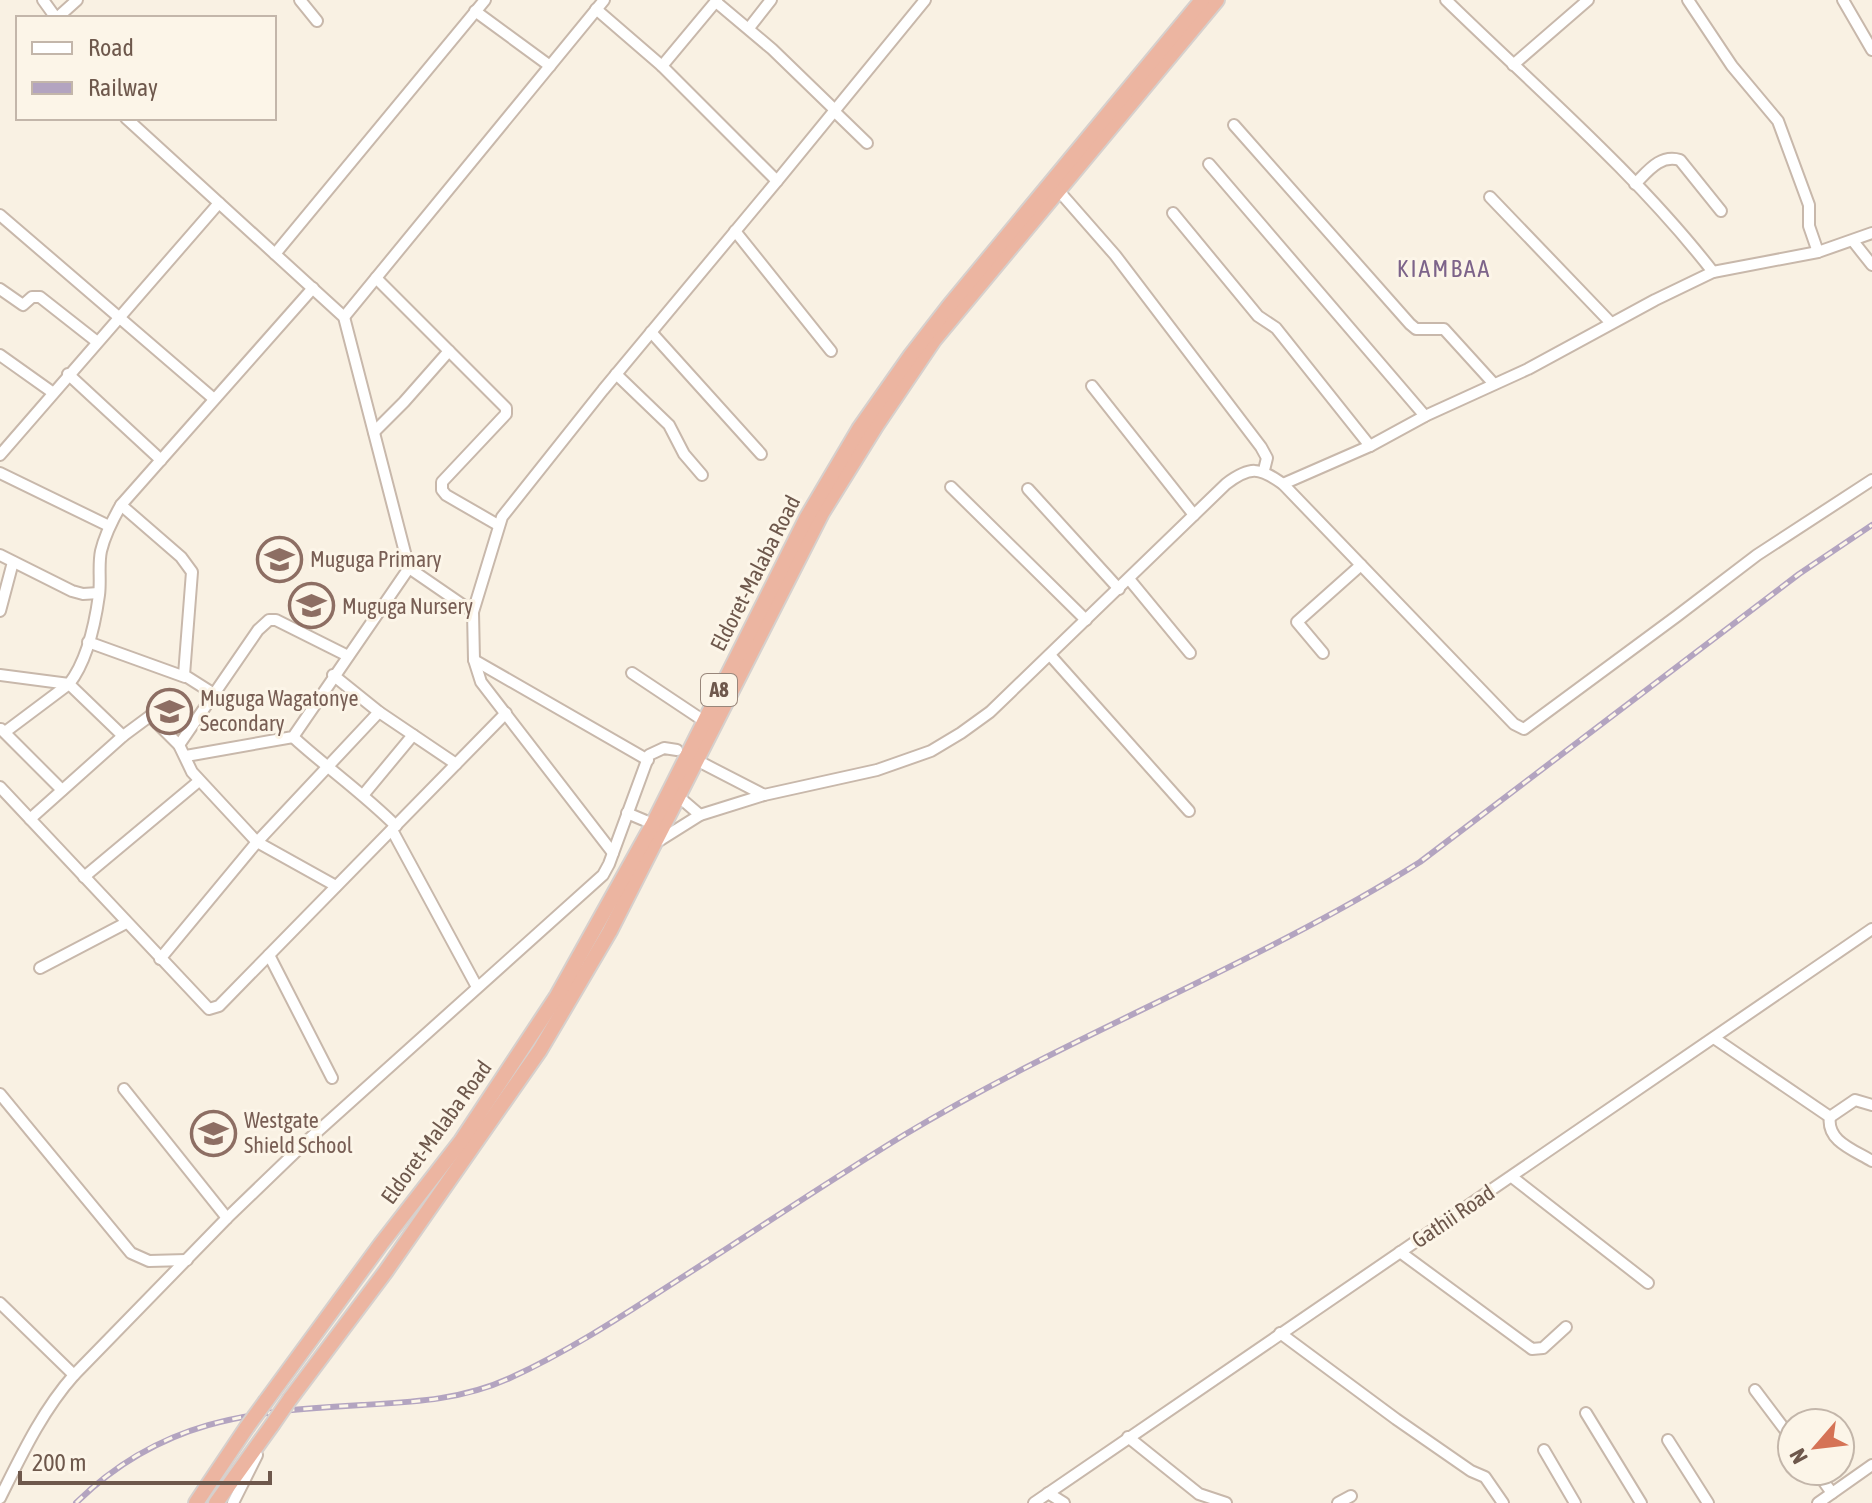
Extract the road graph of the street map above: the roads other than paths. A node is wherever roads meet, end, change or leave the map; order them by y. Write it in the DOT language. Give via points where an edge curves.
graph roads {
  1 [pos="43,0"];
  2 [pos="77,0"];
  3 [pos="300,0"];
  4 [pos="485,0"];
  5 [pos="604,0"];
  6 [pos="771,0"];
  7 [pos="925,0"];
  8 [pos="1202,0"];
  9 [pos="1217,0"];
  10 [pos="1446,0"];
  11 [pos="1588,0"];
  12 [pos="1688,0"];
  13 [pos="1843,0"];
  14 [pos="717,1"];
  15 [pos="596,9"];
  16 [pos="475,11"];
  17 [pos="55,16"];
  18 [pos="59,16"];
  19 [pos="317,21"];
  20 [pos="749,28"];
  21 [pos="1872,50"];
  22 [pos="1513,65"];
  23 [pos="550,66"];
  24 [pos="662,66"];
  25 [pos="836,112"];
  26 [pos="128,120"];
  27 [pos="1234,125"];
  28 [pos="867,143"];
  29 [pos="1209,164"];
  30 [pos="777,181"];
  31 [pos="1635,184"];
  32 [pos="1058,190"];
  33 [pos="1490,197"];
  34 [pos="219,203"];
  35 [pos="1721,211"];
  36 [pos="1173,213"];
  37 [pos="0,215"];
  38 [pos="735,231"];
  39 [pos="1872,233"];
  40 [pos="1853,241"];
  41 [pos="1818,252"];
  42 [pos="275,254"];
  43 [pos="1872,265"];
  44 [pos="1713,272"];
  45 [pos="376,278"];
  46 [pos="313,288"];
  47 [pos="0,289"];
  48 [pos="118,316"];
  49 [pos="344,317"];
  50 [pos="1611,323"];
  51 [pos="651,332"];
  52 [pos="96,341"];
  53 [pos="449,351"];
  54 [pos="831,351"];
  55 [pos="0,355"];
  56 [pos="68,374"];
  57 [pos="616,374"];
  58 [pos="1494,384"];
  59 [pos="1092,386"];
  60 [pos="52,392"];
  61 [pos="214,399"];
  62 [pos="1425,416"];
  63 [pos="374,432"];
  64 [pos="1370,446"];
  65 [pos="761,454"];
  66 [pos="0,455"];
  67 [pos="161,460"];
  68 [pos="1264,470"];
  69 [pos="0,473"];
  70 [pos="702,475"];
  71 [pos="1872,480"];
  72 [pos="1283,484"];
  73 [pos="951,487"];
  74 [pos="1028,489"];
  75 [pos="121,505"];
  76 [pos="1194,515"];
  77 [pos="498,525"];
  78 [pos="109,526"];
  79 [pos="0,555"];
  80 [pos="13,562"];
  81 [pos="1361,565"];
  82 [pos="409,568"];
  83 [pos="1129,579"];
  84 [pos="1119,589"];
  85 [pos="99,593"];
  86 [pos="0,611"];
  87 [pos="473,612"];
  88 [pos="1086,620"];
  89 [pos="88,642"];
  90 [pos="1190,653"];
  91 [pos="1323,653"];
  92 [pos="1050,655"];
  93 [pos="348,656"];
  94 [pos="474,660"];
  95 [pos="632,673"];
  96 [pos="0,675"];
  97 [pos="333,675"];
  98 [pos="185,677"];
  99 [pos="69,684"];
  100 [pos="214,694"];
  101 [pos="379,712"];
  102 [pos="506,713"];
  103 [pos="704,721"];
  104 [pos="3,730"];
  105 [pos="413,735"];
  106 [pos="123,736"];
  107 [pos="293,737"];
  108 [pos="179,745"];
  109 [pos="677,750"];
  110 [pos="186,756"];
  111 [pos="648,760"];
  112 [pos="456,764"];
  113 [pos="704,764"];
  114 [pos="326,767"];
  115 [pos="199,781"];
  116 [pos="0,787"];
  117 [pos="62,790"];
  118 [pos="364,794"];
  119 [pos="764,795"];
  120 [pos="679,797"];
  121 [pos="1189,811"];
  122 [pos="627,813"];
  123 [pos="700,815"];
  124 [pos="30,819"];
  125 [pos="653,824"];
  126 [pos="394,828"];
  127 [pos="257,842"];
  128 [pos="655,843"];
  129 [pos="613,853"];
  130 [pos="84,877"];
  131 [pos="336,886"];
  132 [pos="126,923"];
  133 [pos="1872,929"];
  134 [pos="269,955"];
  135 [pos="160,959"];
  136 [pos="40,968"];
  137 [pos="477,987"];
  138 [pos="1714,1038"];
  139 [pos="332,1078"];
  140 [pos="124,1089"];
  141 [pos="0,1094"];
  142 [pos="1872,1105"];
  143 [pos="1830,1117"];
  144 [pos="1872,1161"];
  145 [pos="1512,1177"];
  146 [pos="227,1218"];
  147 [pos="1400,1252"];
  148 [pos="187,1260"];
  149 [pos="1648,1283"];
  150 [pos="0,1303"];
  151 [pos="1566,1327"];
  152 [pos="1280,1333"];
  153 [pos="74,1375"];
  154 [pos="1755,1390"];
  155 [pos="1586,1413"];
  156 [pos="1776,1418"];
  157 [pos="272,1425"];
  158 [pos="1128,1437"];
  159 [pos="1668,1440"];
  160 [pos="1544,1450"];
  161 [pos="1872,1465"];
  162 [pos="1828,1487"];
  163 [pos="1048,1493"];
  164 [pos="1832,1493"];
  165 [pos="1351,1496"];
  166 [pos="0,1498"];
  167 [pos="196,1503"];
  168 [pos="216,1503"];
  169 [pos="233,1503"];
  170 [pos="1034,1503"];
  171 [pos="1064,1503"];
  172 [pos="1226,1503"];
  173 [pos="1338,1503"];
  174 [pos="1503,1503"];
  175 [pos="1575,1503"];
  176 [pos="1641,1503"];
  177 [pos="1708,1503"];
  178 [pos="1818,1503"];
  1 -- 17 [label="street"];
  2 -- 18 [label="street"];
  3 -- 19 [label="street"];
  4 -- 16 [label="street"];
  5 -- 15 [label="street"];
  6 -- 20 [label="street"];
  7 -- 25 [label="street"];
  8 -- 103 [label="highway, Eldoret-Malaba Road / A8" via="949,306 859,429 807,517"];
  9 -- 32 [label="highway, Eldoret-Malaba Road / A8"];
  10 -- 22 [label="street"];
  11 -- 22 [label="street"];
  12 -- 41 [label="street" via="1732,66 1778,121 1809,205"];
  13 -- 21 [label="street"];
  14 -- 20 [label="street"];
  14 -- 24 [label="street"];
  15 -- 23 [label="street"];
  15 -- 24 [label="street"];
  16 -- 23 [label="street"];
  16 -- 42 [label="street"];
  20 -- 25 [label="street"];
  22 -- 31 [label="street"];
  23 -- 45 [label="street"];
  24 -- 30 [label="street"];
  25 -- 28 [label="street"];
  25 -- 30 [label="street"];
  26 -- 34 [label="street"];
  27 -- 58 [label="street" via="1410,324 1416,329 1444,329"];
  29 -- 62 [label="street"];
  30 -- 38 [label="street"];
  31 -- 35 [label="street" via="1661,161 1675,158"];
  31 -- 44 [label="street"];
  32 -- 68 [label="street" via="1115,255 1261,447 1267,458"];
  32 -- 120 [label="highway, Eldoret-Malaba Road / A8" via="934,340 876,426 781,590"];
  33 -- 50 [label="street"];
  34 -- 42 [label="street"];
  34 -- 48 [label="street"];
  36 -- 64 [label="street" via="1258,316 1276,328"];
  37 -- 48 [label="street"];
  38 -- 51 [label="street"];
  38 -- 54 [label="street"];
  39 -- 40 [label="street"];
  40 -- 41 [label="street"];
  40 -- 43 [label="street"];
  41 -- 44 [label="street"];
  42 -- 46 [label="street"];
  44 -- 50 [label="street"];
  45 -- 49 [label="street"];
  45 -- 53 [label="street"];
  46 -- 49 [label="street"];
  46 -- 61 [label="street"];
  47 -- 52 [label="street" via="23,305 40,297"];
  48 -- 52 [label="street"];
  48 -- 61 [label="street"];
  49 -- 63 [label="street"];
  50 -- 58 [label="street"];
  51 -- 57 [label="street"];
  51 -- 65 [label="street"];
  52 -- 56 [label="street"];
  53 -- 63 [label="street"];
  53 -- 77 [label="street" via="507,411 447,474 442,490"];
  55 -- 60 [label="street"];
  56 -- 60 [label="street"];
  56 -- 67 [label="street"];
  57 -- 70 [label="street" via="669,425"];
  57 -- 77 [label="street"];
  58 -- 62 [label="street"];
  59 -- 76 [label="street"];
  60 -- 66 [label="street"];
  61 -- 67 [label="street"];
  62 -- 64 [label="street"];
  63 -- 82 [label="street"];
  64 -- 72 [label="street"];
  67 -- 75 [label="street"];
  68 -- 72 [label="street"];
  68 -- 76 [label="street" via="1237,476"];
  69 -- 78 [label="street"];
  71 -- 81 [label="street" via="1757,555 1524,729"];
  72 -- 81 [label="street"];
  73 -- 88 [label="street"];
  74 -- 84 [label="street"];
  75 -- 78 [label="street"];
  75 -- 98 [label="street" via="192,572"];
  76 -- 83 [label="street"];
  77 -- 87 [label="street"];
  78 -- 85 [label="street" via="100,553"];
  79 -- 80 [label="street"];
  80 -- 85 [label="street" via="72,591"];
  80 -- 86 [label="street"];
  81 -- 91 [label="street" via="1297,622"];
  82 -- 87 [label="street"];
  82 -- 93 [label="street"];
  83 -- 84 [label="street"];
  83 -- 90 [label="street"];
  84 -- 88 [label="street"];
  85 -- 89 [label="street"];
  87 -- 94 [label="street"];
  88 -- 92 [label="street"];
  89 -- 98 [label="street"];
  89 -- 99 [label="street"];
  92 -- 119 [label="street" via="990,712 931,751 877,770"];
  92 -- 121 [label="street"];
  93 -- 97 [label="street"];
  93 -- 100 [label="street" via="269,620"];
  94 -- 102 [label="street" via="481,682"];
  94 -- 111 [label="street"];
  95 -- 103 [label="street"];
  96 -- 99 [label="street"];
  97 -- 101 [label="street"];
  97 -- 107 [label="street"];
  98 -- 100 [label="street"];
  99 -- 104 [label="street"];
  99 -- 106 [label="street"];
  100 -- 108 [label="street"];
  101 -- 105 [label="street"];
  101 -- 114 [label="street"];
  102 -- 112 [label="street"];
  102 -- 129 [label="street"];
  103 -- 125 [label="highway, Eldoret-Malaba Road / A8"];
  104 -- 117 [label="street"];
  105 -- 112 [label="street"];
  105 -- 118 [label="street"];
  106 -- 108 [label="street" via="150,716"];
  106 -- 117 [label="street"];
  107 -- 110 [label="street"];
  107 -- 114 [label="street"];
  108 -- 110 [label="street"];
  109 -- 111 [label="street" via="664,748"];
  110 -- 115 [label="street"];
  111 -- 122 [label="street"];
  112 -- 126 [label="street"];
  113 -- 119 [label="street"];
  114 -- 118 [label="street"];
  114 -- 127 [label="street"];
  115 -- 127 [label="street"];
  115 -- 130 [label="street"];
  116 -- 124 [label="street"];
  117 -- 124 [label="street"];
  118 -- 126 [label="street"];
  119 -- 123 [label="street"];
  120 -- 123 [label="street"];
  120 -- 128 [label="highway, Eldoret-Malaba Road / A8"];
  122 -- 125 [label="street"];
  122 -- 129 [label="street"];
  123 -- 128 [label="street"];
  124 -- 130 [label="street"];
  125 -- 167 [label="highway, Eldoret-Malaba Road / A8, bridge" via="527,1044"];
  126 -- 131 [label="street"];
  126 -- 137 [label="street"];
  127 -- 131 [label="street"];
  127 -- 135 [label="street"];
  128 -- 157 [label="highway, Eldoret-Malaba Road / A8, bridge" via="540,1050"];
  129 -- 137 [label="street" via="603,875"];
  130 -- 132 [label="street"];
  131 -- 134 [label="street"];
  132 -- 135 [label="street"];
  132 -- 136 [label="street"];
  133 -- 138 [label="street, Gathii Road"];
  134 -- 135 [label="street" via="219,1006 209,1009"];
  134 -- 139 [label="street"];
  137 -- 146 [label="street"];
  138 -- 143 [label="street"];
  138 -- 145 [label="street, Gathii Road"];
  140 -- 146 [label="street"];
  141 -- 148 [label="street" via="131,1253 149,1261"];
  142 -- 143 [label="street" via="1855,1100"];
  143 -- 144 [label="street" via="1834,1137"];
  145 -- 147 [label="street, Gathii Road"];
  145 -- 149 [label="street"];
  146 -- 148 [label="street"];
  147 -- 151 [label="street" via="1532,1349 1543,1348"];
  147 -- 152 [label="street, Gathii Road"];
  148 -- 153 [label="street"];
  150 -- 153 [label="street"];
  152 -- 158 [label="street, Gathii Road"];
  152 -- 174 [label="street" via="1485,1477"];
  153 -- 166 [label="street" via="38,1425"];
  154 -- 156 [label="street"];
  155 -- 176 [label="street"];
  157 -- 168 [label="highway, A8"];
  157 -- 169 [label="street"];
  158 -- 163 [label="street, Gathii Road"];
  158 -- 172 [label="street" via="1190,1488"];
  159 -- 177 [label="street"];
  160 -- 175 [label="street"];
  161 -- 164 [label="street"];
  162 -- 164 [label="street"];
  163 -- 170 [label="street, Gathii Road"];
  163 -- 171 [label="street"];
  164 -- 178 [label="street"];
  165 -- 173 [label="street"];
}
